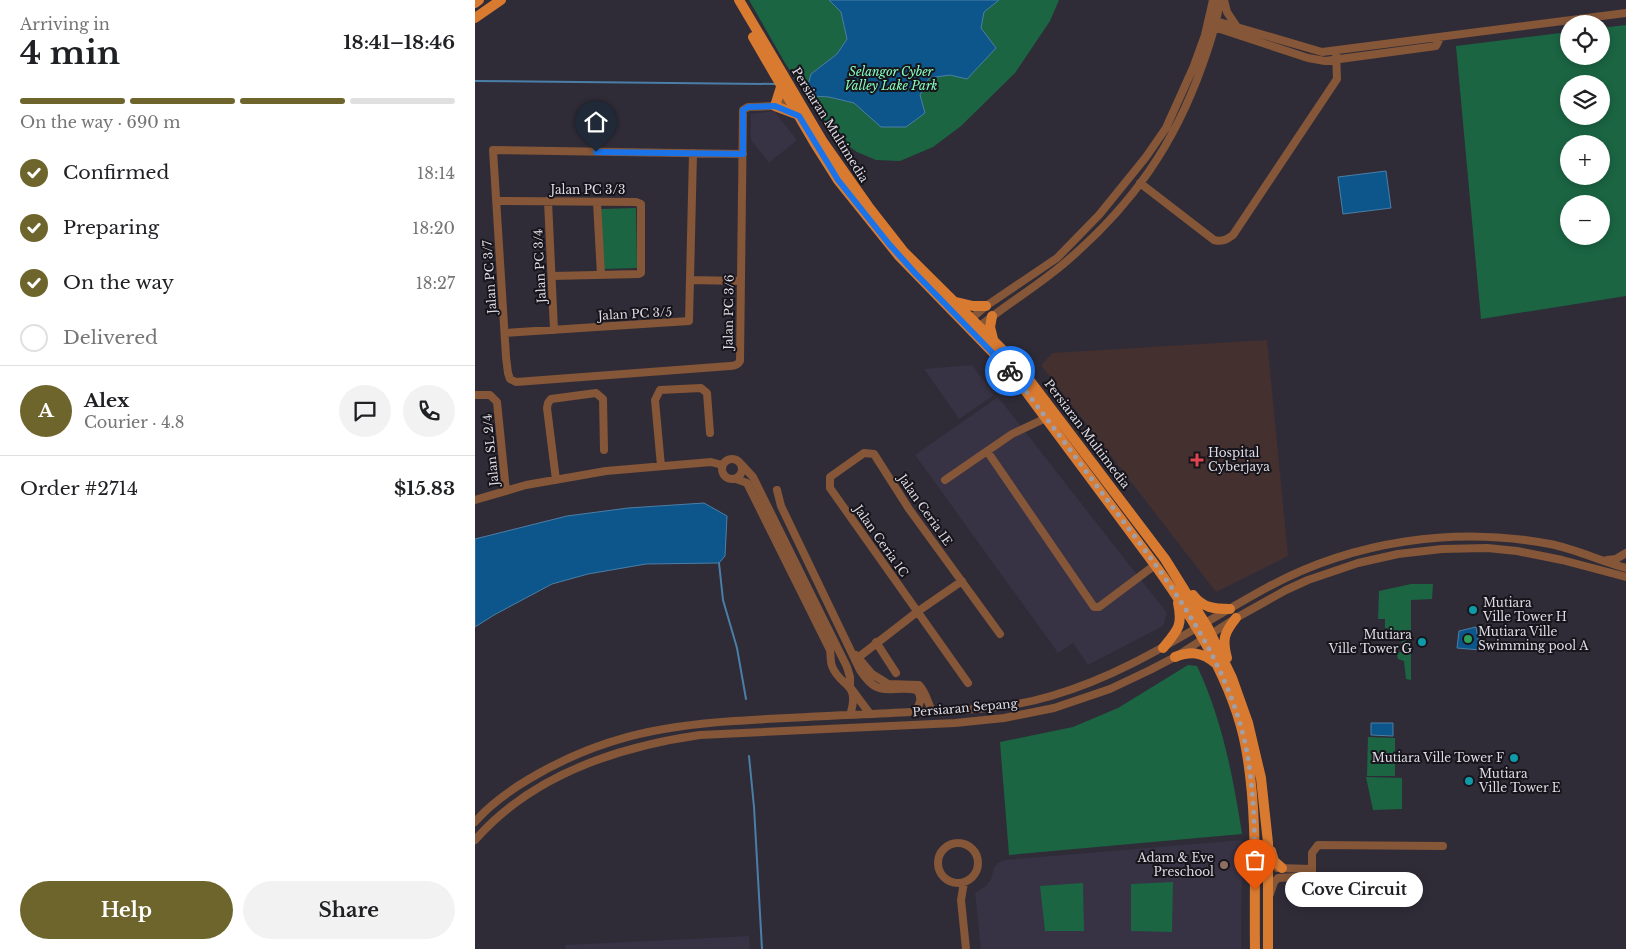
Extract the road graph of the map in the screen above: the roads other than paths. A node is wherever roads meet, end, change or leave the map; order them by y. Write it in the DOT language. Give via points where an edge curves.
graph roads {
  1 [pos="479,0"];
  2 [pos="501,0"];
  3 [pos="731,0"];
  4 [pos="739,0"];
  5 [pos="1213,0"];
  6 [pos="1222,0"];
  7 [pos="475,3"];
  8 [pos="1626,13"];
  9 [pos="475,18"];
  10 [pos="1215,24"];
  11 [pos="1237,27"];
  12 [pos="1440,38"];
  13 [pos="1336,52"];
  14 [pos="1336,60"];
  15 [pos="781,87"];
  16 [pos="792,97"];
  17 [pos="775,106"];
  18 [pos="799,116"];
  19 [pos="693,153"];
  20 [pos="743,154"];
  21 [pos="1141,183"];
  22 [pos="496,201"];
  23 [pos="548,201"];
  24 [pos="597,202"];
  25 [pos="601,275"];
  26 [pos="552,276"];
  27 [pos="690,280"];
  28 [pos="741,281"];
  29 [pos="955,302"];
  30 [pos="986,306"];
  31 [pos="992,316"];
  32 [pos="972,318"];
  33 [pos="980,326"];
  34 [pos="554,330"];
  35 [pos="505,333"];
  36 [pos="993,339"];
  37 [pos="508,373"];
  38 [pos="475,395"];
  39 [pos="1047,418"];
  40 [pos="710,433"];
  41 [pos="604,450"];
  42 [pos="987,451"];
  43 [pos="869,453"];
  44 [pos="722,464"];
  45 [pos="741,464"];
  46 [pos="661,466"];
  47 [pos="736,479"];
  48 [pos="555,480"];
  49 [pos="945,480"];
  50 [pos="777,490"];
  51 [pos="506,491"];
  52 [pos="475,500"];
  53 [pos="1626,553"];
  54 [pos="1603,561"];
  55 [pos="1155,565"];
  56 [pos="1626,568"];
  57 [pos="1175,573"];
  58 [pos="1626,577"];
  59 [pos="962,581"];
  60 [pos="1176,594"];
  61 [pos="917,612"];
  62 [pos="1233,614"];
  63 [pos="1201,627"];
  64 [pos="1000,634"];
  65 [pos="1207,637"];
  66 [pos="876,642"];
  67 [pos="1163,648"];
  68 [pos="1175,657"];
  69 [pos="857,659"];
  70 [pos="1216,663"];
  71 [pos="896,673"];
  72 [pos="1232,678"];
  73 [pos="968,684"];
  74 [pos="850,687"];
  75 [pos="915,712"];
  76 [pos="933,712"];
  77 [pos="870,714"];
  78 [pos="851,715"];
  79 [pos="781,718"];
  80 [pos="869,726"];
  81 [pos="475,822"];
  82 [pos="475,840"];
  83 [pos="1268,843"];
  84 [pos="1443,846"];
  85 [pos="1313,857"];
  86 [pos="1269,868"];
  87 [pos="1282,868"];
  88 [pos="1295,872"];
  89 [pos="1312,872"];
  90 [pos="964,882"];
  91 [pos="953,883"];
  92 [pos="961,900"];
  93 [pos="1268,904"];
  94 [pos="1255,906"];
  95 [pos="966,949"];
  96 [pos="1255,949"];
  97 [pos="1268,949"];
  1 -- 7 [label="main road"];
  2 -- 9 [label="main road"];
  3 -- 15 [label="main road, Persiaran Multimedia"];
  4 -- 16 [label="main road, Persiaran Multimedia"];
  5 -- 30 [label="street" via="1193,68 1166,128 1146,156 1099,215 1057,258"];
  6 -- 10 [label="street"];
  6 -- 11 [label="street"];
  8 -- 12 [label="street"];
  10 -- 11 [label="street"];
  10 -- 14 [label="street" via="1308,58"];
  10 -- 21 [label="street" via="1189,103 1158,160"];
  11 -- 13 [label="street" via="1316,52"];
  12 -- 13 [label="street"];
  12 -- 14 [label="street" via="1436,46"];
  13 -- 14 [label="street"];
  14 -- 21 [label="street" via="1337,79 1228,239 1214,240"];
  15 -- 16 [label="main road, Persiaran Multimedia"];
  15 -- 17 [label="main road"];
  16 -- 17 [label="street, Jalan PC 3/6"];
  16 -- 18 [label="main road, Persiaran Multimedia"];
  16 -- 29 [label="main road, Persiaran Multimedia" via="904,252"];
  17 -- 18 [label="main road"];
  17 -- 20 [label="street, Jalan PC 3/6" via="743,110"];
  18 -- 39 [label="main road, Persiaran Multimedia" via="838,180 894,250 1010,370"];
  19 -- 20 [label="street"];
  19 -- 22 [label="street, Jalan PC 3/7" via="493,150"];
  19 -- 27 [label="street, Jalan PC 3/5"];
  20 -- 28 [label="street, Jalan PC 3/6"];
  21 -- 31 [label="street" via="1104,227 1067,261"];
  22 -- 23 [label="street, Jalan PC 3/3"];
  22 -- 35 [label="street, Jalan PC 3/7"];
  23 -- 24 [label="street, Jalan PC 3/3"];
  23 -- 26 [label="street, Jalan PC 3/4"];
  24 -- 25 [label="street"];
  24 -- 25 [label="street, Jalan PC 3/3" via="641,204 641,273"];
  25 -- 26 [label="street, Jalan PC 3/3"];
  26 -- 34 [label="street, Jalan PC 3/4"];
  27 -- 28 [label="street"];
  27 -- 34 [label="street, Jalan PC 3/5" via="689,321"];
  28 -- 37 [label="street, Jalan PC 3/6" via="740,361 736,365 516,382"];
  29 -- 30 [label="main road"];
  29 -- 32 [label="main road, Persiaran Multimedia"];
  30 -- 32 [label="street"];
  31 -- 33 [label="street"];
  31 -- 36 [label="main road"];
  32 -- 33 [label="main road, Persiaran Multimedia"];
  33 -- 36 [label="main road, Persiaran Multimedia"];
  34 -- 35 [label="street, Jalan PC 3/5"];
  35 -- 37 [label="street, Jalan PC 3/7"];
  36 -- 57 [label="main road, Persiaran Multimedia" via="1019,365"];
  38 -- 51 [label="street, Jalan SL 2/4" via="491,395 497,402"];
  39 -- 42 [label="street" via="1011,434"];
  39 -- 55 [label="main road, Persiaran Multimedia"];
  40 -- 46 [label="street" via="707,394 701,388 660,390 655,400"];
  41 -- 48 [label="street" via="603,399 596,393 551,399 547,408"];
  42 -- 49 [label="street"];
  42 -- 55 [label="street" via="1094,607 1099,607"];
  43 -- 59 [label="street, Jalan Ceria 1E" via="874,454 909,509"];
  43 -- 61 [label="street, Jalan Ceria 1C" via="864,453 830,477 830,488"];
  44 -- 45 [label="street" via="732,458"];
  44 -- 46 [label="street"];
  44 -- 47 [label="street" via="724,476"];
  45 -- 47 [label="street" via="741,473"];
  45 -- 74 [label="street" via="753,477 847,668"];
  46 -- 48 [label="street"];
  47 -- 74 [label="street" via="747,483 830,650 832,667"];
  48 -- 51 [label="street"];
  50 -- 69 [label="street" via="781,506"];
  51 -- 52 [label="street"];
  53 -- 54 [label="street"];
  54 -- 56 [label="street, Persiaran Sepang"];
  54 -- 62 [label="street, Persiaran Sepang" via="1553,545 1517,539 1460,537 1411,541 1362,550 1319,564 1268,587"];
  55 -- 60 [label="main road, Persiaran Multimedia"];
  57 -- 62 [label="main road" via="1200,603"];
  57 -- 63 [label="main road, Persiaran Multimedia"];
  58 -- 62 [label="street, Persiaran Sepang" via="1517,551 1435,549 1377,558 1308,580"];
  59 -- 61 [label="street"];
  59 -- 64 [label="street, Jalan Ceria 1E"];
  60 -- 63 [label="main road, Persiaran Multimedia"];
  60 -- 67 [label="main road" via="1180,623"];
  61 -- 66 [label="street"];
  61 -- 73 [label="street, Jalan Ceria 1C"];
  62 -- 63 [label="street, Persiaran Sepang"];
  62 -- 65 [label="street, Persiaran Sepang"];
  62 -- 72 [label="main road" via="1224,644"];
  63 -- 65 [label="main road, Persiaran Multimedia"];
  63 -- 67 [label="street, Persiaran Sepang"];
  65 -- 68 [label="street, Persiaran Sepang"];
  65 -- 70 [label="main road, Persiaran Multimedia"];
  65 -- 72 [label="main road, Persiaran Multimedia"];
  66 -- 69 [label="street"];
  66 -- 71 [label="street"];
  67 -- 76 [label="street, Persiaran Sepang" via="1105,677 1051,696 1003,707"];
  68 -- 70 [label="main road" via="1196,653"];
  68 -- 80 [label="street, Persiaran Sepang" via="1110,689 1054,708 990,720"];
  69 -- 75 [label="street" via="866,679 879,688 917,690 921,700"];
  69 -- 76 [label="street" via="888,684 919,685 926,693"];
  70 -- 94 [label="main road, Persiaran Multimedia" via="1246,746 1255,826"];
  72 -- 83 [label="main road, Persiaran Multimedia" via="1257,753"];
  74 -- 77 [label="street"];
  74 -- 78 [label="street"];
  75 -- 76 [label="street, Persiaran Sepang"];
  75 -- 77 [label="street, Persiaran Sepang"];
  77 -- 78 [label="street, Persiaran Sepang"];
  78 -- 79 [label="street, Persiaran Sepang"];
  79 -- 80 [label="street" via="780,723 784,726"];
  79 -- 81 [label="street, Persiaran Sepang" via="698,723 607,742 531,778 494,803"];
  80 -- 82 [label="street, Persiaran Sepang" via="700,734 629,748 545,783 487,826"];
  83 -- 86 [label="main road, Persiaran Multimedia"];
  83 -- 87 [label="main road" via="1274,860"];
  84 -- 85 [label="street" via="1321,845 1314,848"];
  85 -- 88 [label="street"];
  85 -- 89 [label="street"];
  86 -- 87 [label="street"];
  86 -- 93 [label="main road, Persiaran Multimedia"];
  86 -- 94 [label="main road" via="1260,871"];
  87 -- 88 [label="street"];
  88 -- 89 [label="street"];
  88 -- 89 [label="street" via="1312,888"];
  88 -- 93 [label="street" via="1274,882"];
  90 -- 91 [label="street"];
  90 -- 91 [label="street" via="975,872 977,856 965,845 955,843 945,848 938,862 943,877"];
  90 -- 92 [label="street"];
  91 -- 92 [label="street"];
  92 -- 95 [label="street"];
  93 -- 97 [label="main road, Persiaran Multimedia"];
  94 -- 96 [label="main road, Persiaran Multimedia"];
}
